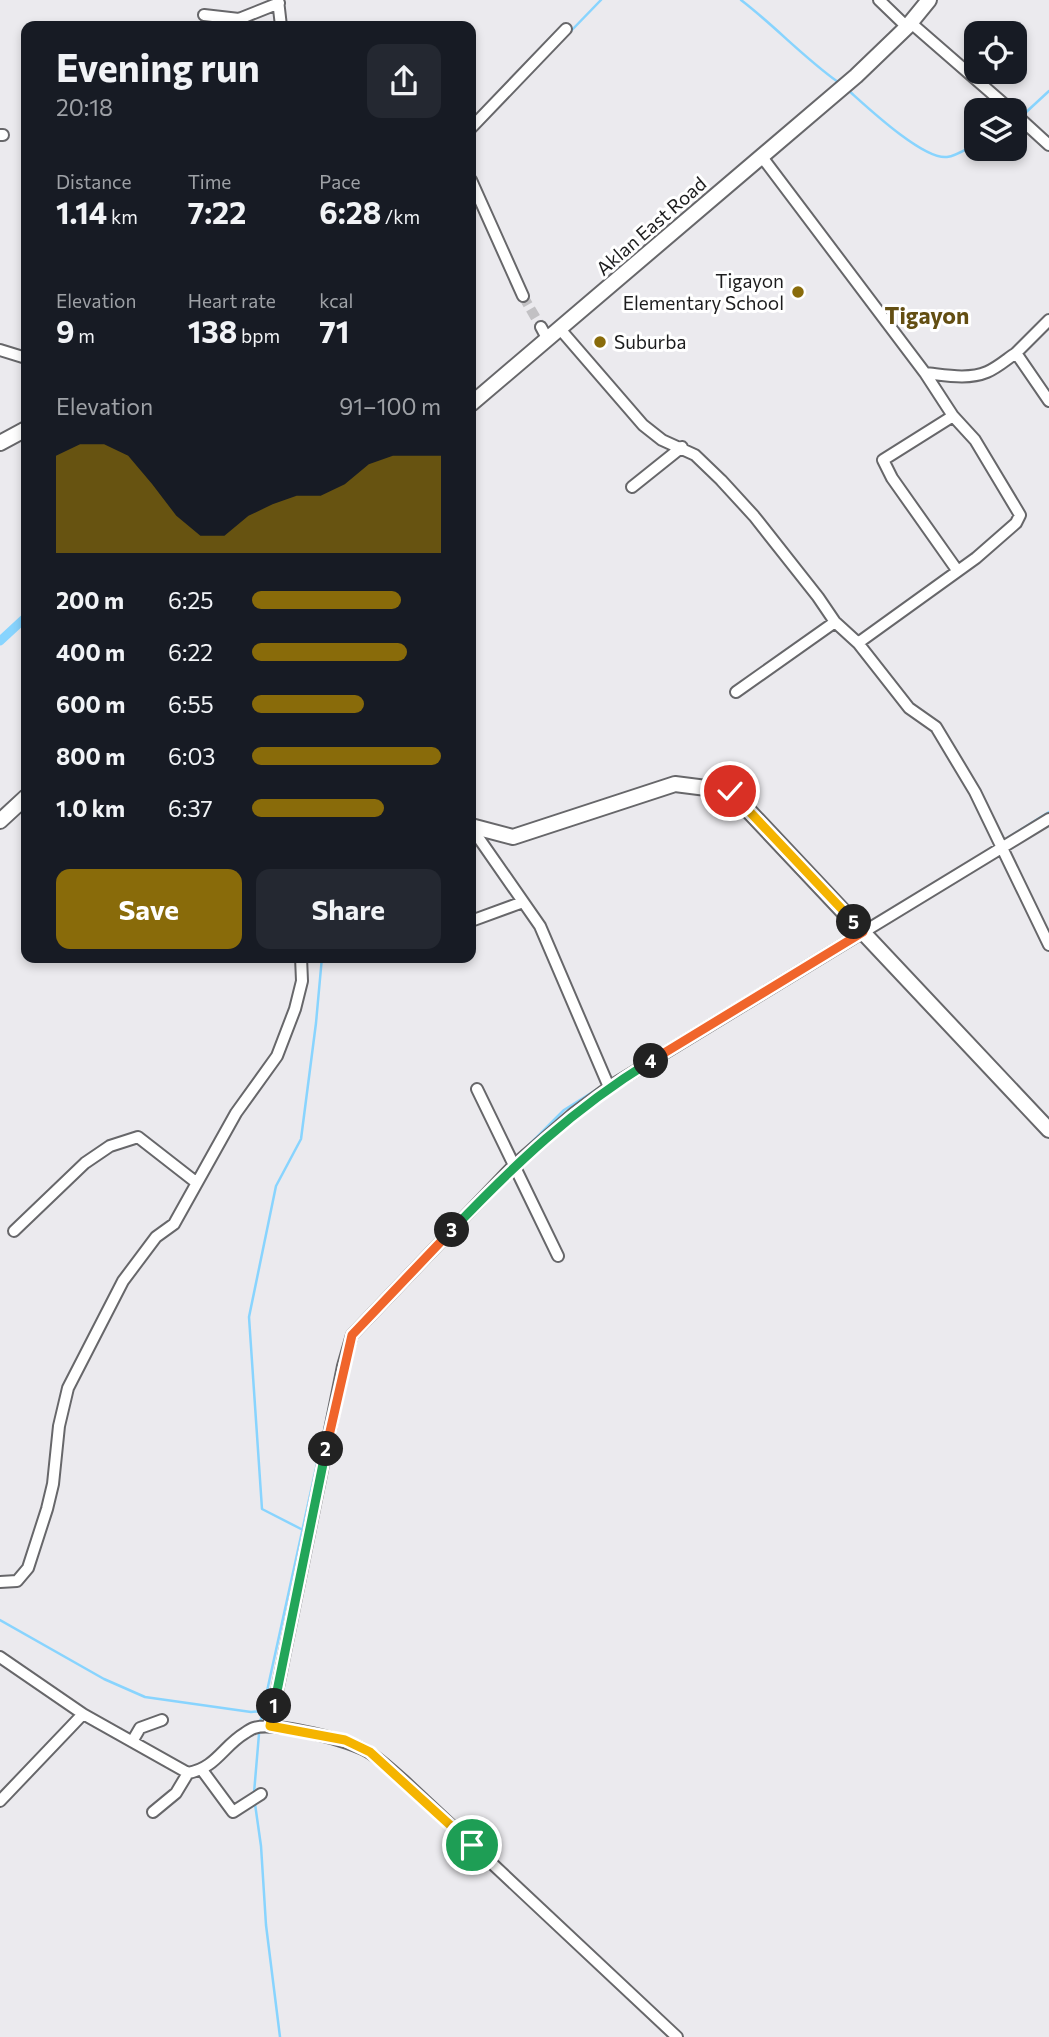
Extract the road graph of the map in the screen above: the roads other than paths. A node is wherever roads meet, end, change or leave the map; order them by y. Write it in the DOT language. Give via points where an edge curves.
graph roads {
  1 [pos="879,0"];
  2 [pos="929,0"];
  3 [pos="278,1"];
  4 [pos="204,15"];
  5 [pos="280,21"];
  6 [pos="909,25"];
  7 [pos="566,29"];
  8 [pos="997,98"];
  9 [pos="476,123"];
  10 [pos="1027,125"];
  11 [pos="1049,145"];
  12 [pos="762,157"];
  13 [pos="476,191"];
  14 [pos="523,296"];
  15 [pos="1049,320"];
  16 [pos="560,329"];
  17 [pos="0,350"];
  18 [pos="1016,353"];
  19 [pos="21,356"];
  20 [pos="925,373"];
  21 [pos="476,399"];
  22 [pos="1049,401"];
  23 [pos="953,416"];
  24 [pos="21,432"];
  25 [pos="0,443"];
  26 [pos="682,447"];
  27 [pos="632,487"];
  28 [pos="957,570"];
  29 [pos="835,622"];
  30 [pos="858,643"];
  31 [pos="736,692"];
  32 [pos="21,802"];
  33 [pos="1049,819"];
  34 [pos="0,821"];
  35 [pos="476,827"];
  36 [pos="476,833"];
  37 [pos="1003,847"];
  38 [pos="523,902"];
  39 [pos="476,920"];
  40 [pos="863,932"];
  41 [pos="1049,946"];
  42 [pos="301,963"];
  43 [pos="609,1087"];
  44 [pos="477,1089"];
  45 [pos="1049,1130"];
  46 [pos="513,1166"];
  47 [pos="197,1182"];
  48 [pos="14,1231"];
  49 [pos="558,1256"];
  50 [pos="0,1582"];
  51 [pos="0,1657"];
  52 [pos="83,1714"];
  53 [pos="162,1720"];
  54 [pos="270,1726"];
  55 [pos="133,1740"];
  56 [pos="202,1770"];
  57 [pos="188,1773"];
  58 [pos="261,1794"];
  59 [pos="0,1801"];
  60 [pos="153,1812"];
  61 [pos="677,2037"];
  1 -- 6 [label="street"];
  2 -- 6 [label="main road, Aklan East Road"];
  3 -- 4 [label="street" via="239,19"];
  3 -- 5 [label="street"];
  6 -- 8 [label="street"];
  6 -- 12 [label="main road, Aklan East Road"];
  7 -- 9 [label="street"];
  10 -- 11 [label="street"];
  12 -- 16 [label="main road, Aklan East Road"];
  12 -- 20 [label="street"];
  13 -- 14 [label="street"];
  15 -- 18 [label="street"];
  16 -- 21 [label="main road, Aklan East Road" via="545,334"];
  16 -- 26 [label="street" via="643,425 662,440"];
  17 -- 19 [label="street"];
  18 -- 20 [label="street" via="988,372 975,375"];
  18 -- 22 [label="street"];
  20 -- 23 [label="street"];
  23 -- 28 [label="street" via="975,440 1020,515"];
  23 -- 28 [label="street" via="883,460"];
  24 -- 25 [label="main road"];
  26 -- 27 [label="street"];
  26 -- 29 [label="street" via="754,516"];
  28 -- 30 [label="street"];
  29 -- 30 [label="street"];
  29 -- 31 [label="street"];
  30 -- 37 [label="street" via="909,708 942,735"];
  32 -- 34 [label="main road"];
  33 -- 37 [label="street"];
  35 -- 40 [label="main road" via="513,837 675,784 730,791"];
  36 -- 38 [label="street"];
  37 -- 40 [label="street"];
  37 -- 41 [label="street"];
  38 -- 39 [label="street"];
  38 -- 43 [label="street" via="540,926"];
  40 -- 43 [label="street"];
  40 -- 45 [label="main road"];
  42 -- 47 [label="street" via="295,1009 277,1056 236,1113"];
  43 -- 46 [label="street"];
  44 -- 46 [label="street"];
  46 -- 49 [label="street"];
  46 -- 54 [label="street" via="352,1335"];
  47 -- 48 [label="street" via="138,1137 110,1146 85,1163"];
  47 -- 50 [label="street" via="174,1224 156,1237 123,1281 68,1388 53,1484 27,1568 17,1581"];
  51 -- 52 [label="street"];
  52 -- 55 [label="street"];
  52 -- 59 [label="street"];
  53 -- 55 [label="street" via="140,1728"];
  54 -- 56 [label="street" via="241,1735"];
  54 -- 61 [label="street" via="345,1740 370,1752"];
  55 -- 57 [label="street"];
  56 -- 57 [label="street"];
  56 -- 58 [label="street" via="233,1812"];
  57 -- 60 [label="street" via="176,1793"];
}
